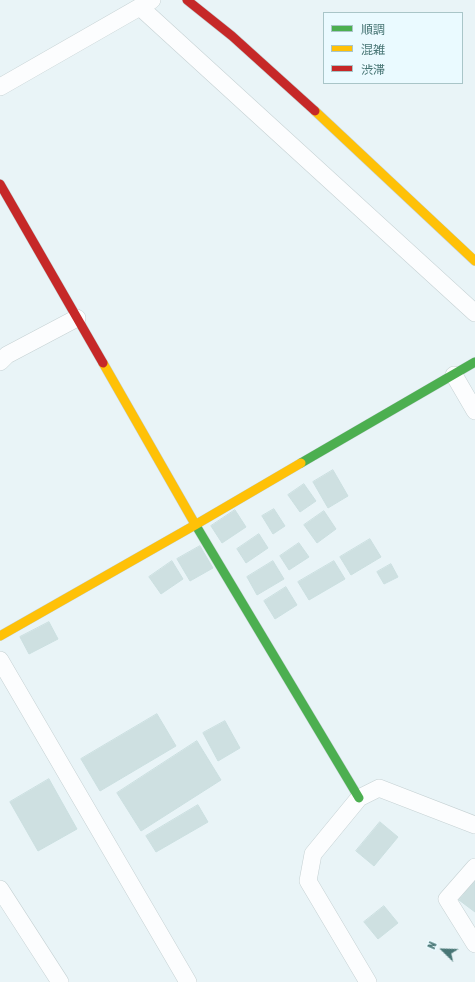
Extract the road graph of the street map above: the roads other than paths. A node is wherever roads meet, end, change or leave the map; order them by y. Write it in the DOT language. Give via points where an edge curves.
graph roads {
  1 [pos="187,0"];
  2 [pos="146,4"];
  3 [pos="0,87"];
  4 [pos="0,184"];
  5 [pos="475,261"];
  6 [pos="475,312"];
  7 [pos="77,318"];
  8 [pos="0,362"];
  9 [pos="475,362"];
  10 [pos="454,375"];
  11 [pos="475,411"];
  12 [pos="195,525"];
  13 [pos="0,636"];
  14 [pos="0,660"];
  15 [pos="359,798"];
  16 [pos="475,825"];
  17 [pos="475,867"];
  18 [pos="0,889"];
  19 [pos="475,944"];
  20 [pos="60,982"];
  21 [pos="188,982"];
  22 [pos="368,982"];
  1 -- 5 [label="street" via="232,36"];
  2 -- 3 [label="street"];
  2 -- 6 [label="street"];
  4 -- 7 [label="street"];
  7 -- 8 [label="street" via="7,355"];
  7 -- 12 [label="street"];
  9 -- 10 [label="street"];
  10 -- 11 [label="street"];
  10 -- 12 [label="street"];
  12 -- 13 [label="street"];
  12 -- 15 [label="street"];
  14 -- 21 [label="street"];
  15 -- 16 [label="street" via="379,788"];
  15 -- 22 [label="street" via="313,854 308,881"];
  17 -- 19 [label="street" via="448,900"];
  18 -- 20 [label="street"];
}
